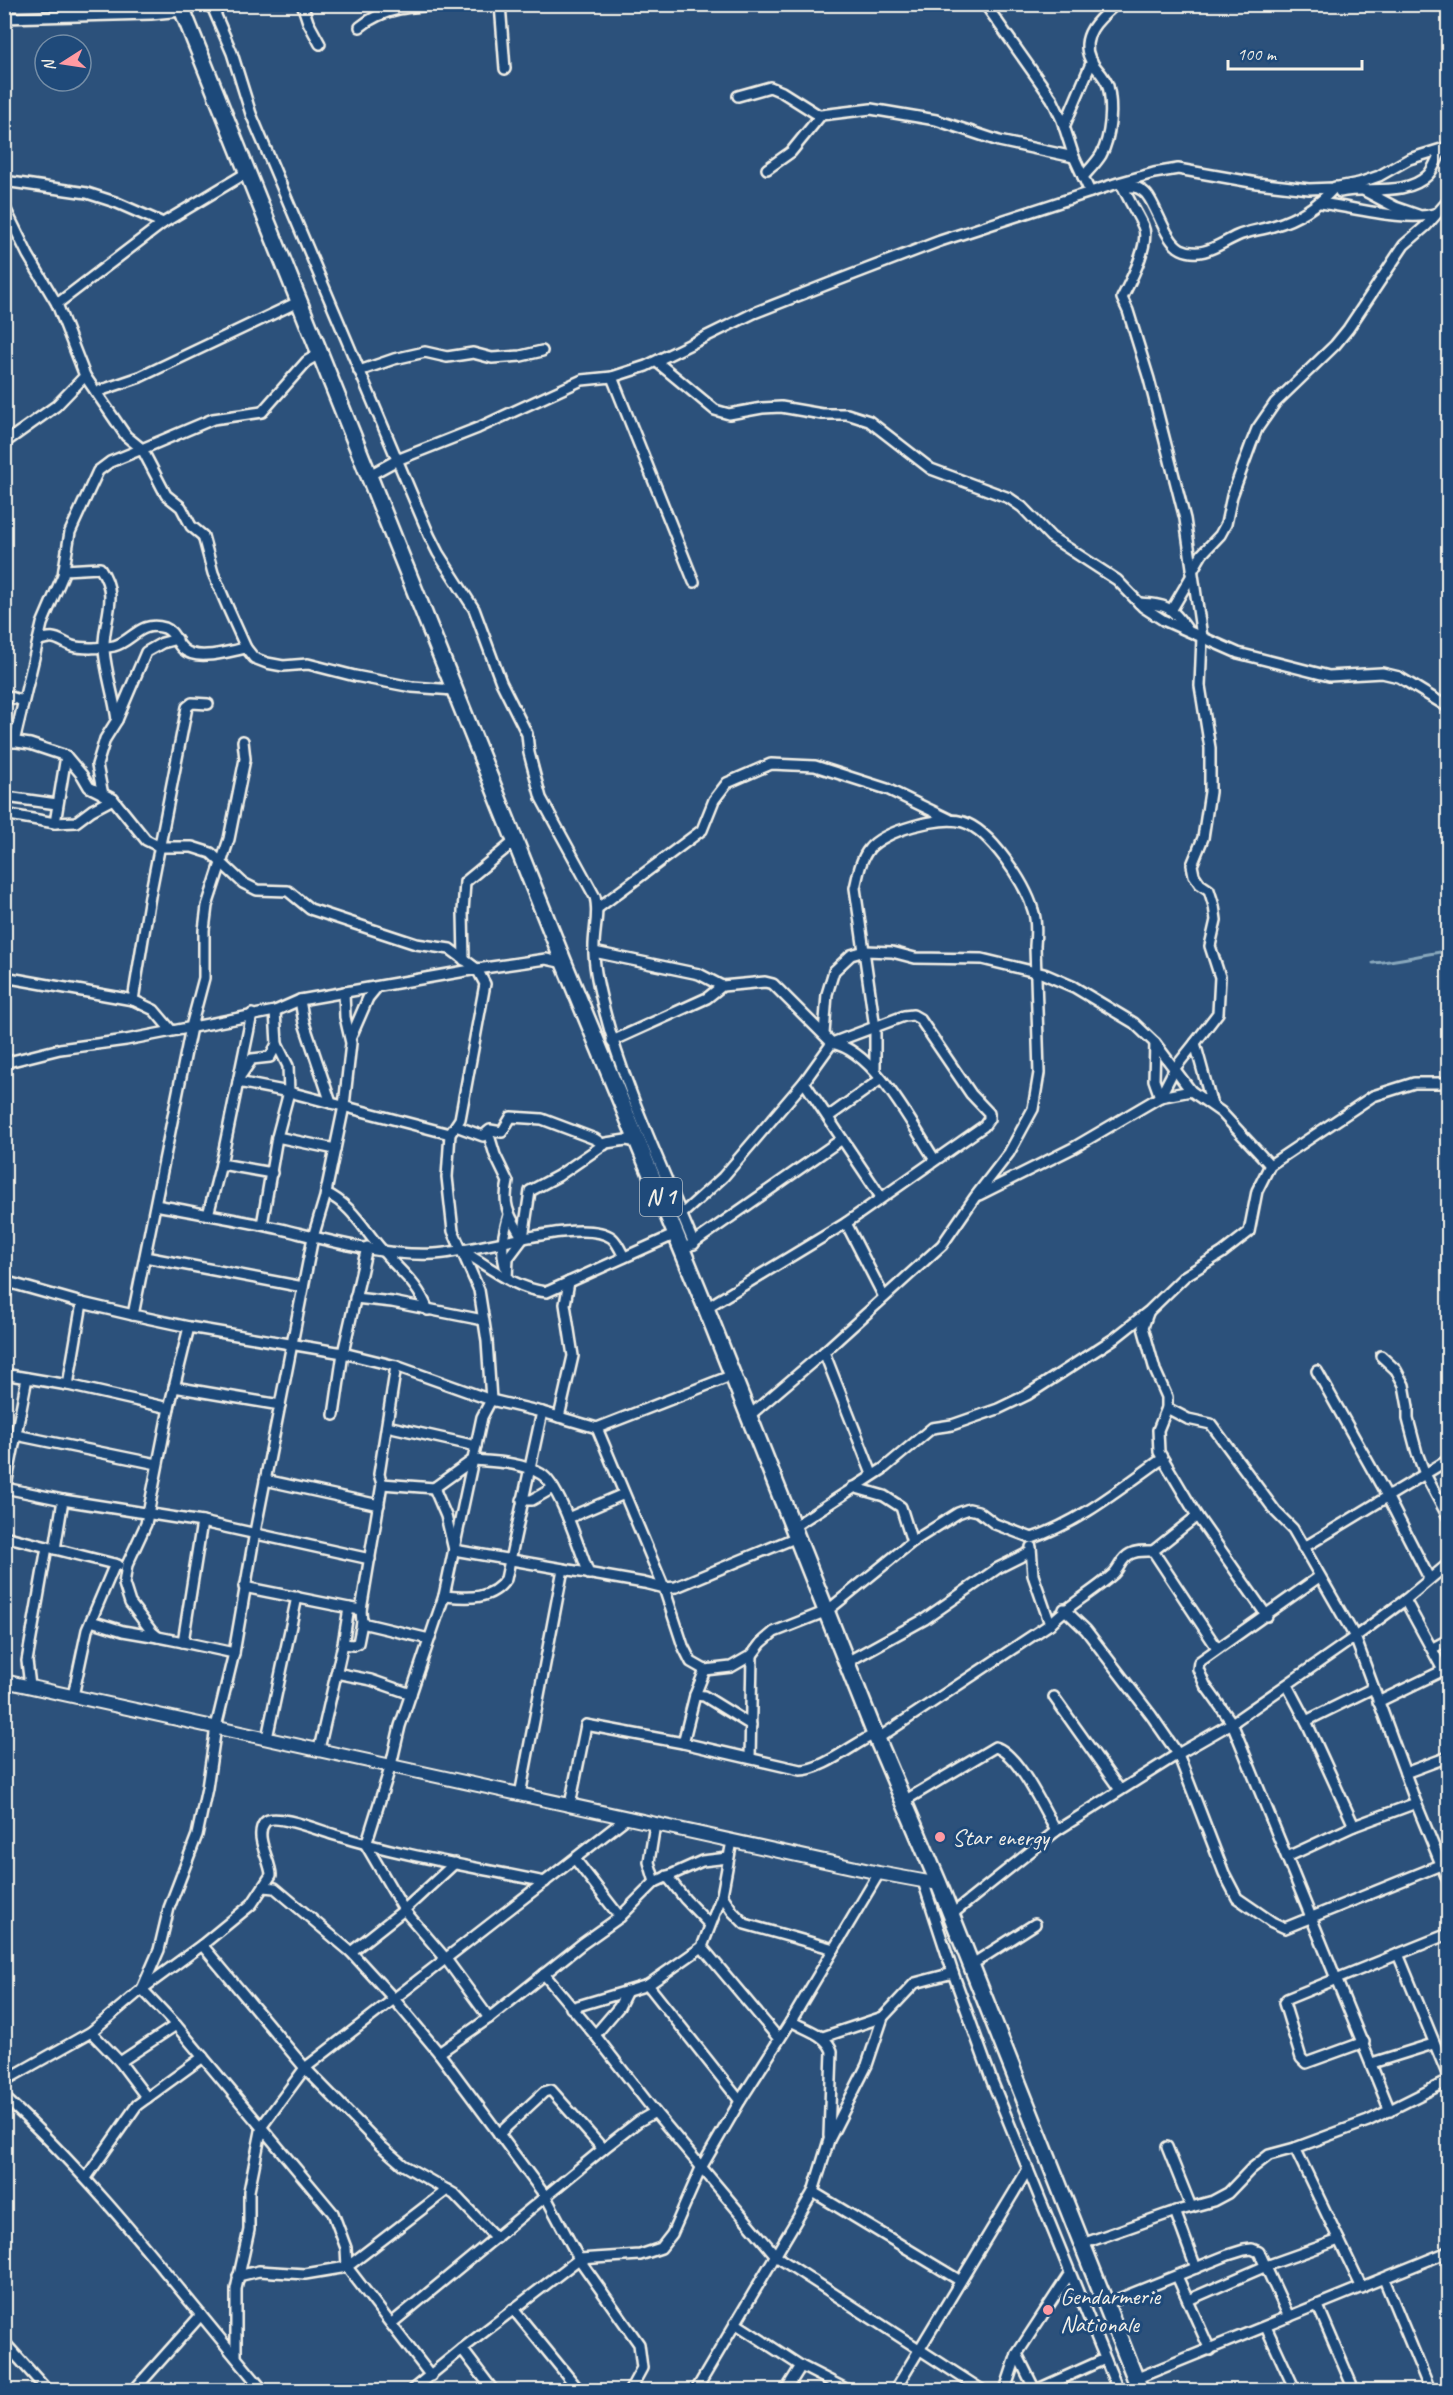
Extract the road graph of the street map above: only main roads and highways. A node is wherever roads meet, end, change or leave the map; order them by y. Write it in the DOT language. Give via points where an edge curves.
graph roads {
  1 [pos="181,8"];
  2 [pos="1138,2385"];
  1 -- 2 [label="highway, N 1" via="564,963 676,1234 688,1247 706,1308"];
}
